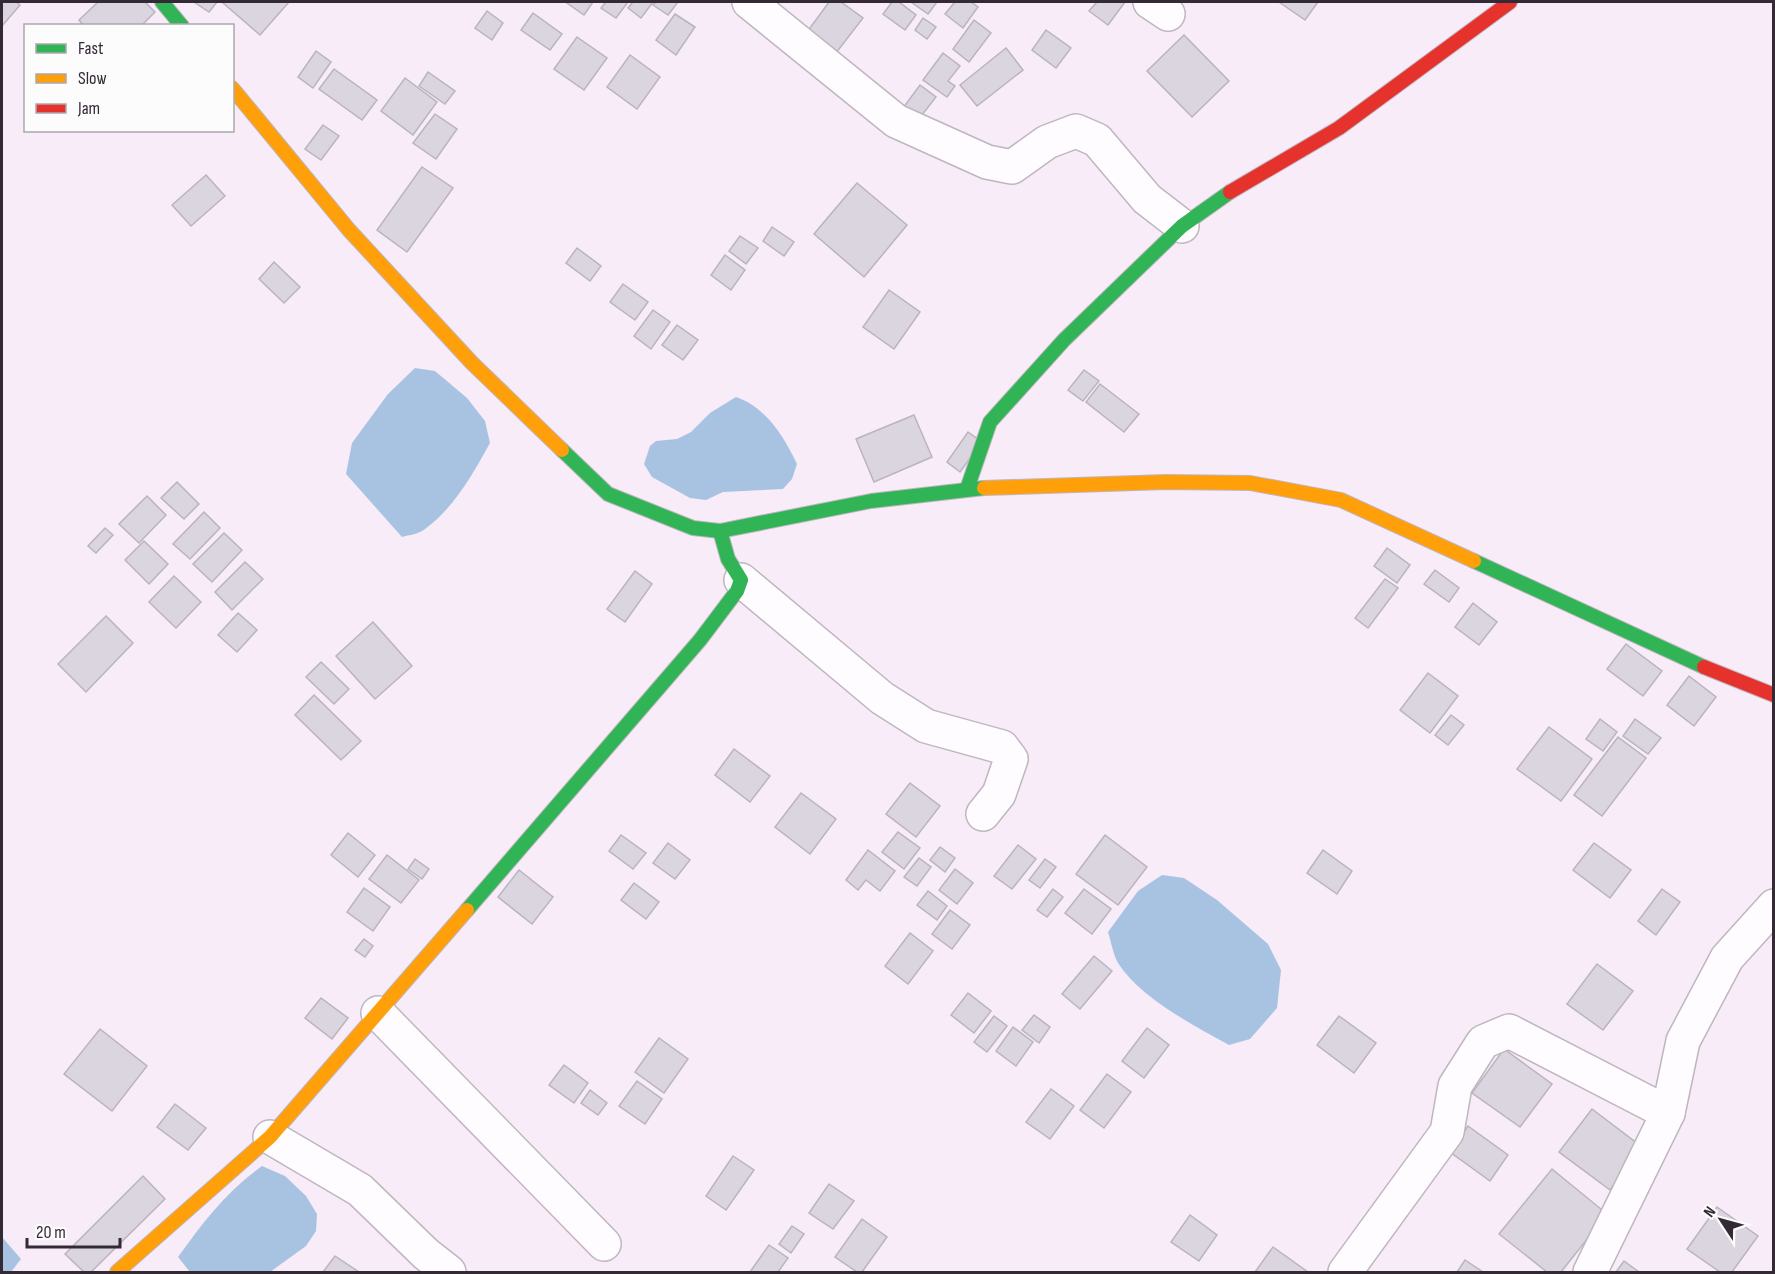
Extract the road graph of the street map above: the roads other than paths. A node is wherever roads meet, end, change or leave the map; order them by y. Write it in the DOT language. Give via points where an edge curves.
graph roads {
  1 [pos="162,2"];
  2 [pos="749,2"];
  3 [pos="1510,2"];
  4 [pos="180,24"];
  5 [pos="234,90"];
  6 [pos="1182,226"];
  7 [pos="967,489"];
  8 [pos="720,531"];
  9 [pos="741,580"];
  10 [pos="1773,695"];
  11 [pos="983,814"];
  12 [pos="1773,906"];
  13 [pos="378,1013"];
  14 [pos="1668,1113"];
  15 [pos="270,1137"];
  16 [pos="604,1244"];
  17 [pos="117,1272"];
  18 [pos="449,1272"];
  19 [pos="1345,1272"];
  20 [pos="1590,1272"];
  1 -- 4 [label="main road"];
  2 -- 6 [label="street" via="896,121 987,162 1012,167 1047,142 1076,131 1097,141 1147,199"];
  3 -- 6 [label="main road" via="1339,128 1215,201"];
  5 -- 8 [label="main road" via="350,230 449,338 608,494 693,528"];
  6 -- 7 [label="main road" via="1064,340 990,422"];
  7 -- 8 [label="main road" via="871,501"];
  7 -- 10 [label="main road" via="1250,483 1341,500"];
  8 -- 9 [label="main road" via="728,559"];
  9 -- 11 [label="street" via="882,698 926,726 1002,747 1011,759 999,794"];
  9 -- 13 [label="main road" via="700,640"];
  12 -- 14 [label="street" via="1727,958 1683,1041"];
  13 -- 15 [label="main road"];
  13 -- 16 [label="street"];
  14 -- 19 [label="street" via="1509,1031 1483,1041 1455,1086 1447,1132"];
  14 -- 20 [label="street"];
  15 -- 17 [label="main road"];
  15 -- 18 [label="street" via="360,1190"];
}
